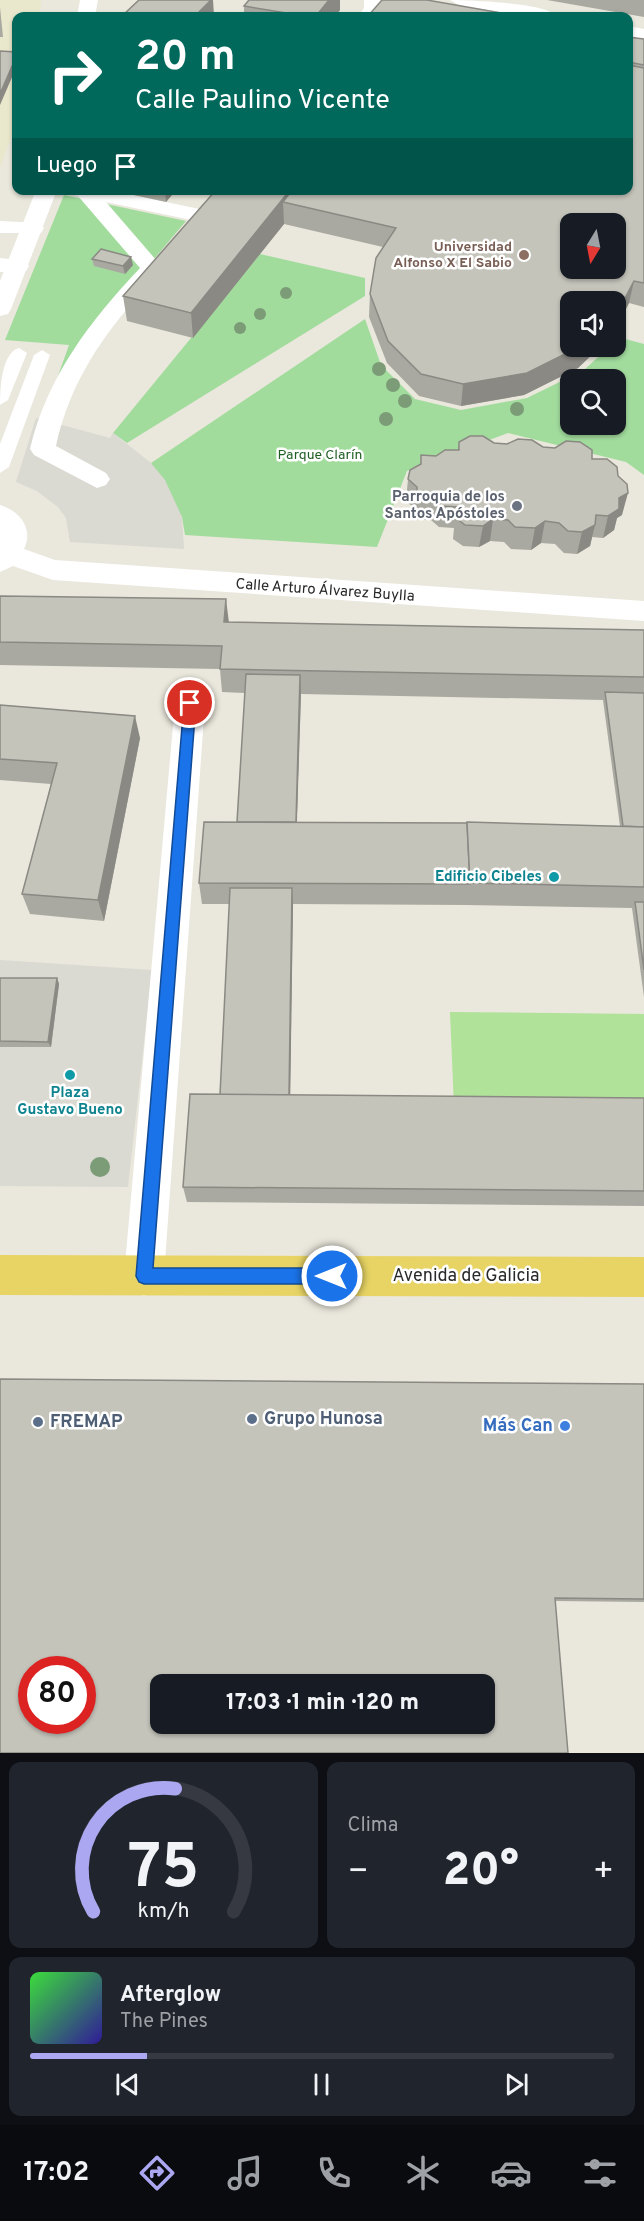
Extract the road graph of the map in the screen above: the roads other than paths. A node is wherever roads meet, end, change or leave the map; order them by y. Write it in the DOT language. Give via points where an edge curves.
graph roads {
  1 [pos="459,0"];
  2 [pos="526,12"];
  3 [pos="45,195"];
  4 [pos="91,195"];
  5 [pos="91,195"];
  6 [pos="0,227"];
  7 [pos="33,228"];
  8 [pos="181,233"];
  9 [pos="9,266"];
  10 [pos="0,309"];
  11 [pos="19,353"];
  12 [pos="42,355"];
  13 [pos="0,400"];
  14 [pos="0,467"];
  15 [pos="97,479"];
  16 [pos="0,514"];
  17 [pos="5,558"];
  18 [pos="644,612"];
  19 [pos="190,703"];
  20 [pos="0,1275"];
  21 [pos="144,1276"];
  22 [pos="644,1277"];
  1 -- 2 [label="street"];
  3 -- 7 [label="street"];
  4 -- 8 [label="street"];
  5 -- 8 [label="street"];
  6 -- 7 [label="street"];
  7 -- 9 [label="street"];
  8 -- 15 [label="street" via="108,319 63,382 48,420 43,449"];
  9 -- 10 [label="street"];
  11 -- 13 [label="lane"];
  12 -- 14 [label="lane"];
  16 -- 17 [label="street" via="13,526 16,535"];
  17 -- 18 [label="street, Calle Arturo Álvarez Buylla" via="53,570"];
  19 -- 21 [label="street"];
  20 -- 21 [label="highway, Avenida de Galicia"];
  21 -- 22 [label="highway, Avenida de Galicia"];
}
